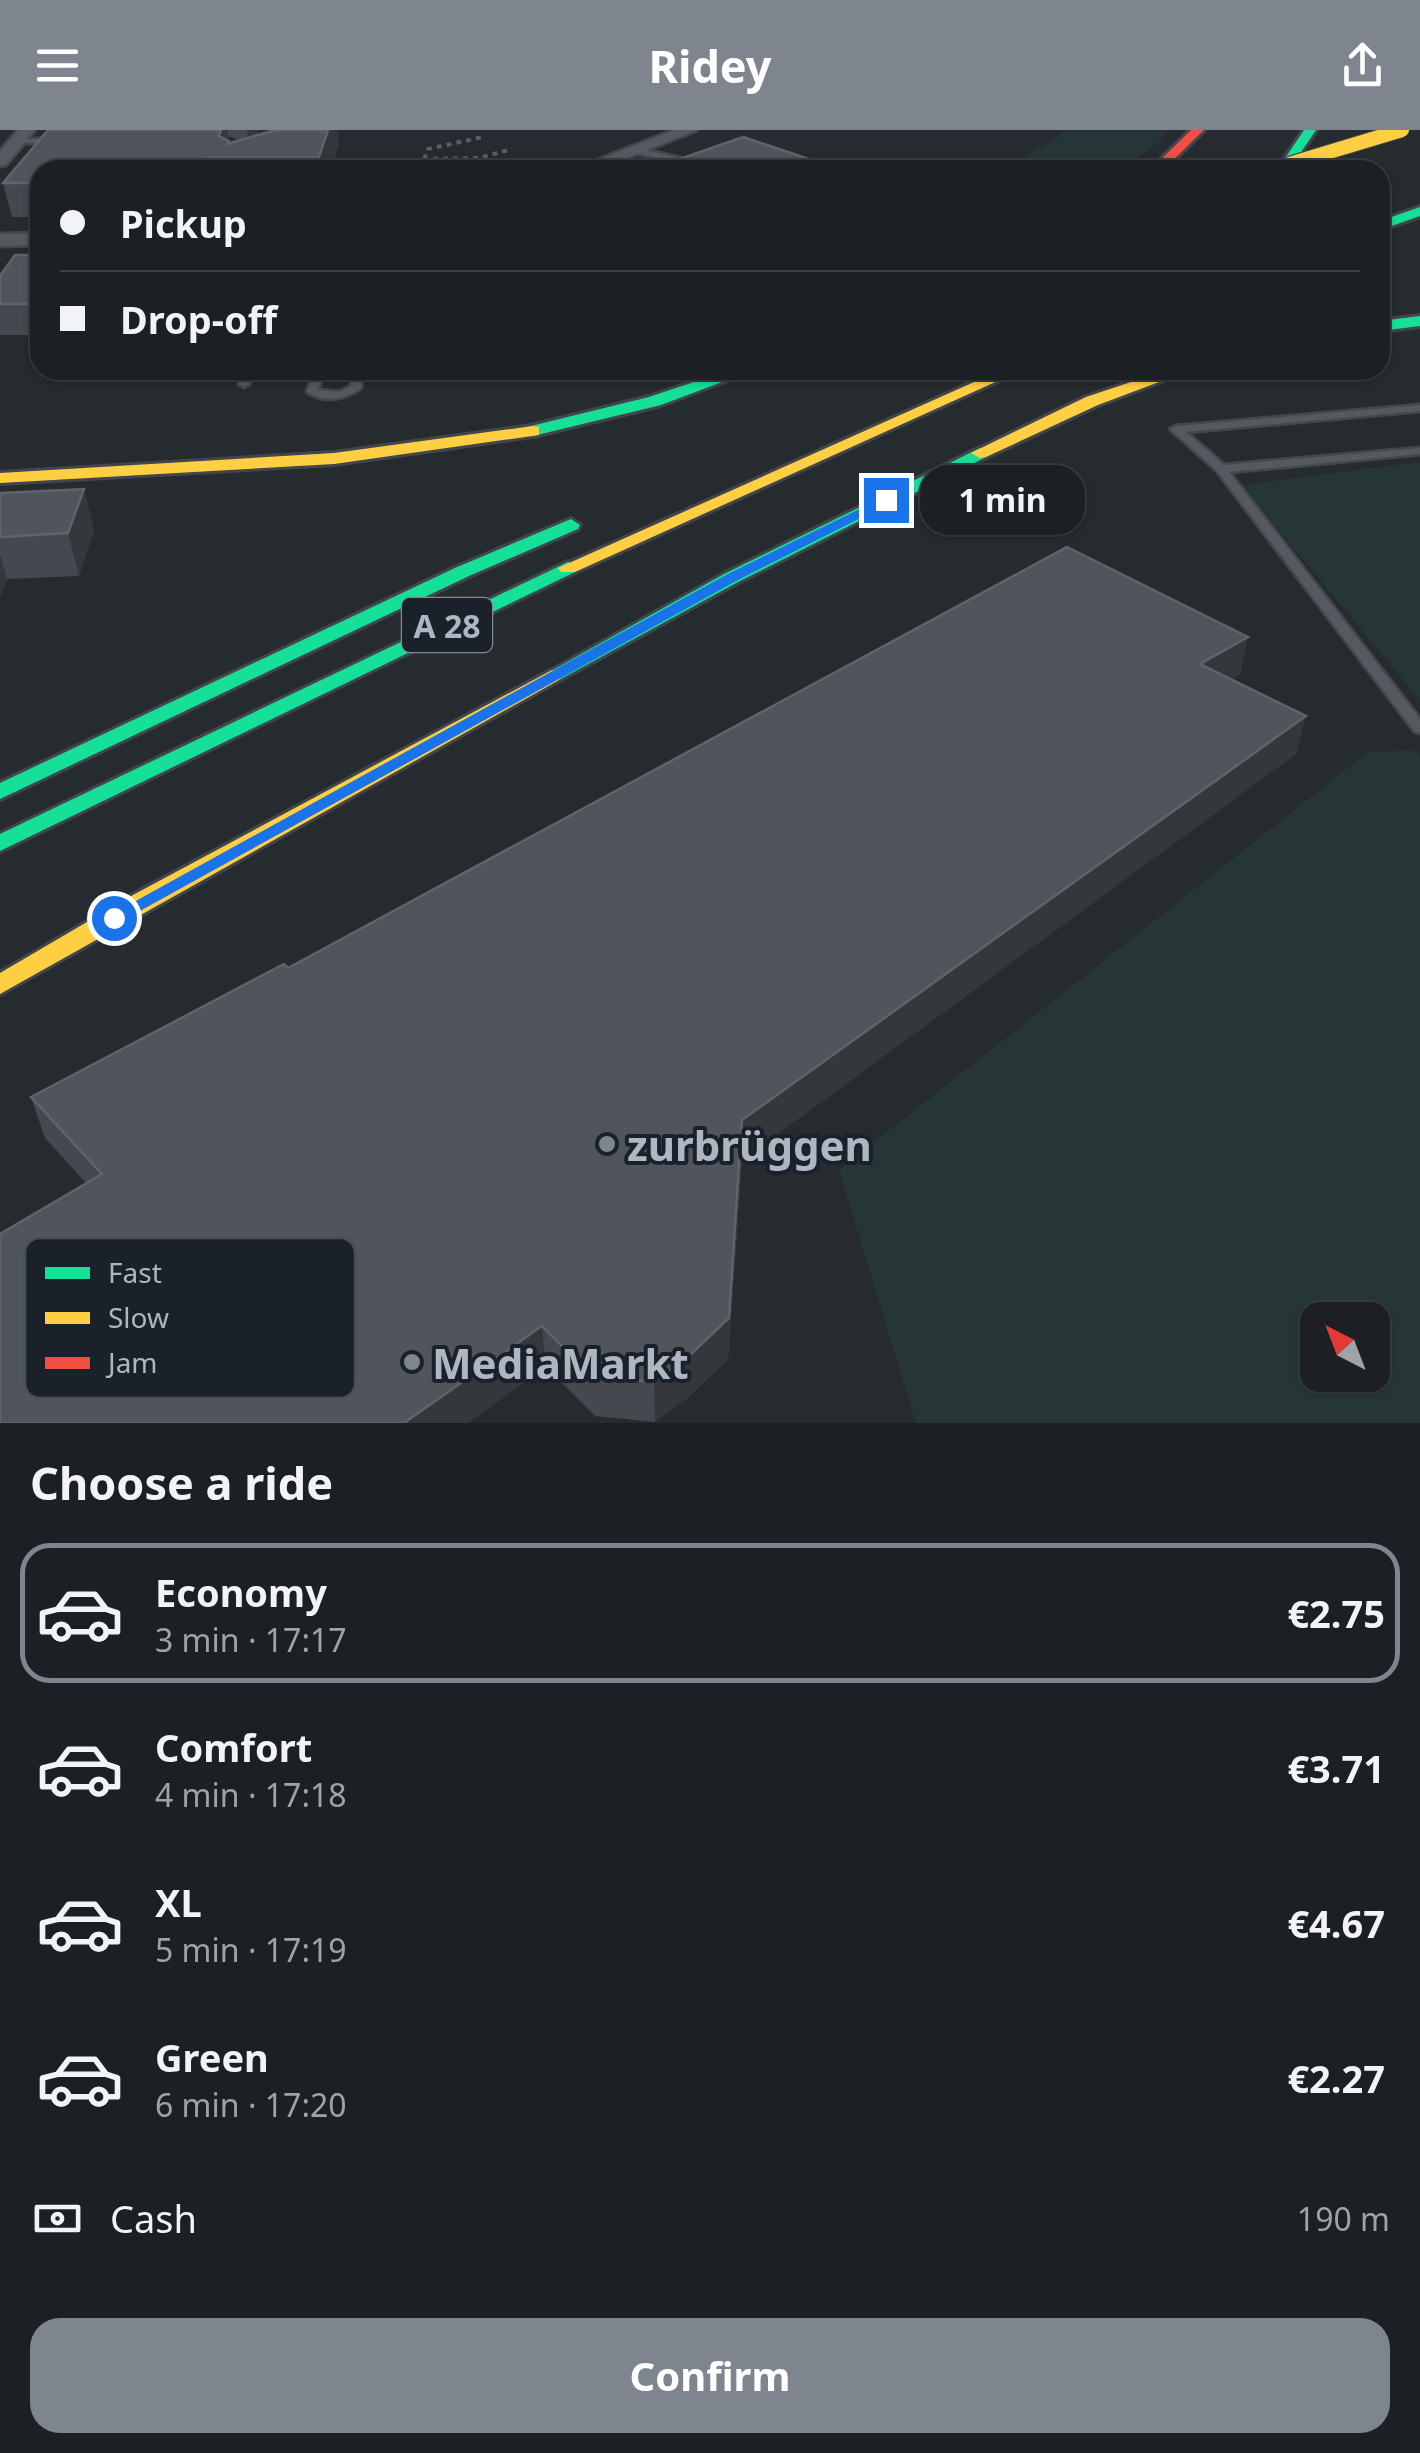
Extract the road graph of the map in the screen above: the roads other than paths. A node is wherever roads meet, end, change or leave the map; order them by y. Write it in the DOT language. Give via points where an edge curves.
graph roads {
  1 [pos="689,130"];
  2 [pos="1198,130"];
  3 [pos="1310,130"];
  4 [pos="1402,130"];
  5 [pos="22,135"];
  6 [pos="76,141"];
  7 [pos="637,151"];
  8 [pos="0,160"];
  9 [pos="610,160"];
  10 [pos="653,160"];
  11 [pos="1166,160"];
  12 [pos="1290,160"];
  13 [pos="1303,160"];
  14 [pos="1420,187"];
  15 [pos="1393,196"];
  16 [pos="1420,212"];
  17 [pos="1390,222"];
  18 [pos="0,240"];
  19 [pos="30,240"];
  20 [pos="1420,320"];
  21 [pos="1390,324"];
  22 [pos="1420,331"];
  23 [pos="1390,333"];
  24 [pos="245,380"];
  25 [pos="316,380"];
  26 [pos="356,380"];
  27 [pos="715,380"];
  28 [pos="991,380"];
  29 [pos="1154,380"];
  30 [pos="244,384"];
  31 [pos="1420,408"];
  32 [pos="1420,450"];
  33 [pos="1221,469"];
  34 [pos="0,478"];
  35 [pos="591,517"];
  36 [pos="1420,729"];
  37 [pos="0,792"];
  38 [pos="0,843"];
  39 [pos="0,985"];
  1 -- 7 [label="street"];
  2 -- 11 [label="highway"];
  3 -- 12 [label="highway"];
  4 -- 13 [label="highway, bridge"];
  5 -- 6 [label="lane"];
  5 -- 8 [label="street"];
  7 -- 9 [label="street"];
  7 -- 10 [label="lane"];
  14 -- 15 [label="highway"];
  16 -- 17 [label="highway"];
  18 -- 19 [label="street"];
  20 -- 21 [label="highway"];
  22 -- 23 [label="highway"];
  24 -- 30 [label="lane"];
  25 -- 26 [label="lane" via="312,392 324,396 356,388"];
  27 -- 34 [label="highway" via="598,418 443,449 232,469"];
  28 -- 38 [label="highway, A 28" via="536,582"];
  29 -- 39 [label="highway" via="1012,436 731,578"];
  31 -- 33 [label="lane" via="1176,429"];
  32 -- 33 [label="lane"];
  33 -- 36 [label="lane"];
  35 -- 37 [label="highway, A 28"];
}
